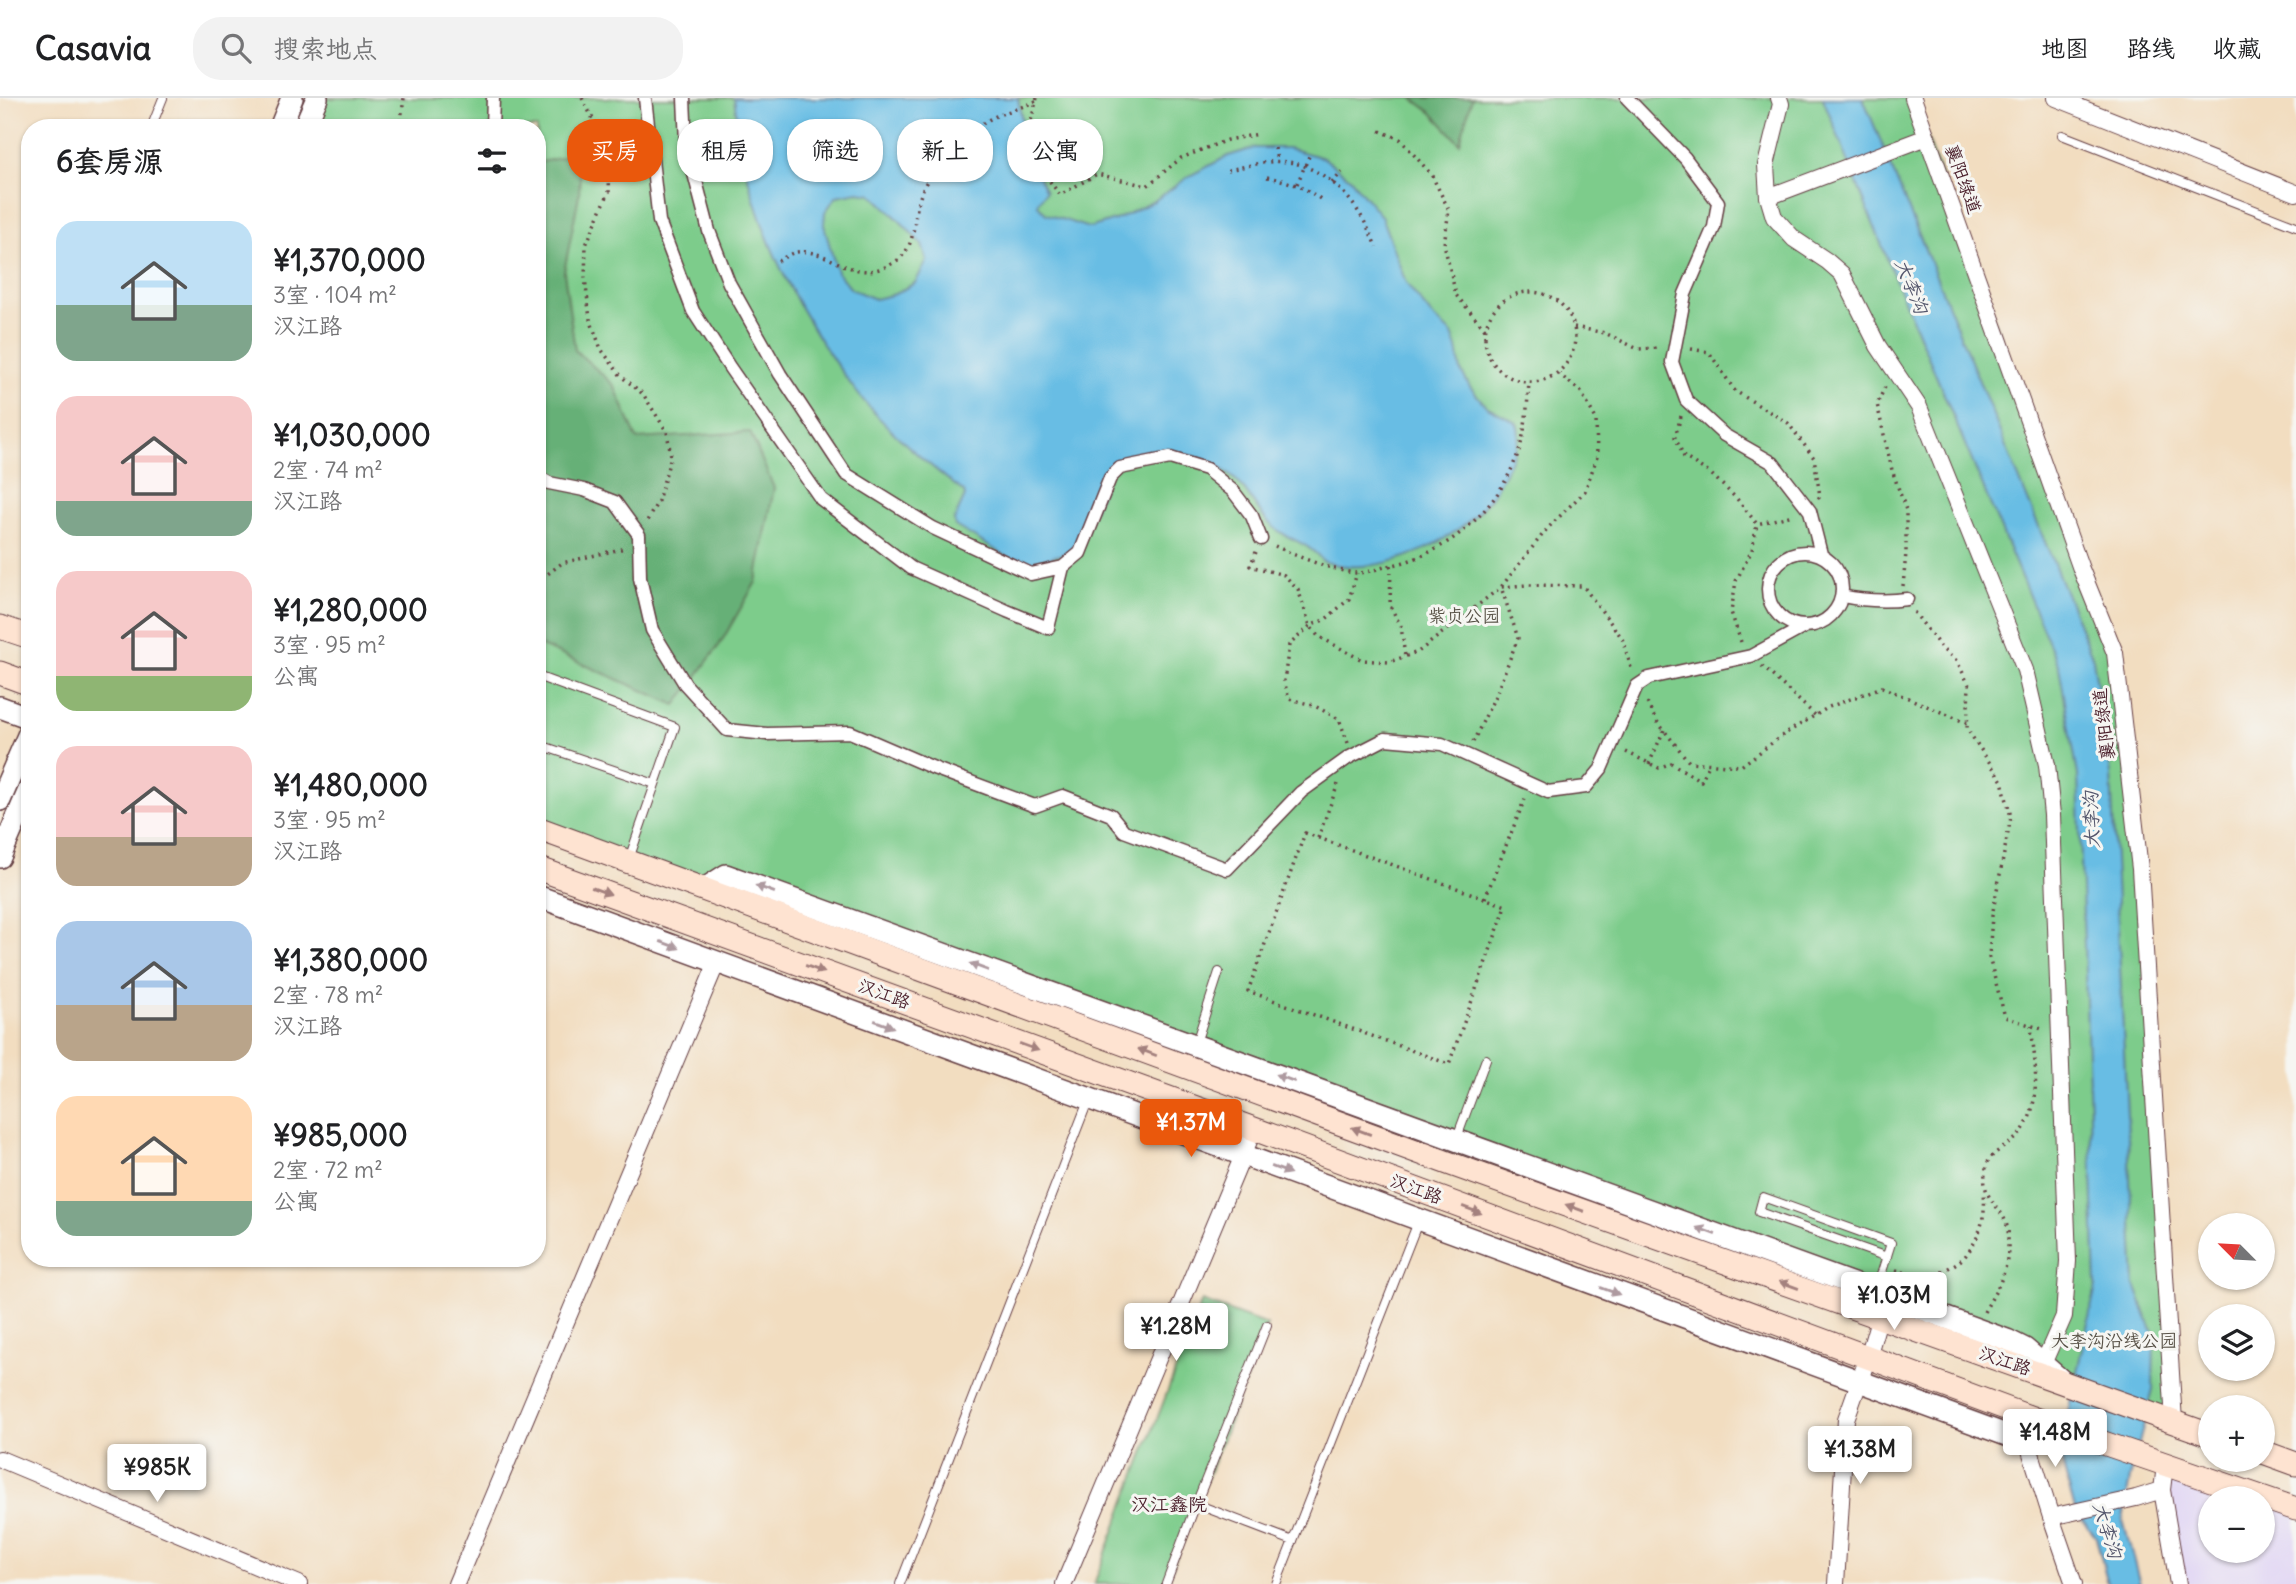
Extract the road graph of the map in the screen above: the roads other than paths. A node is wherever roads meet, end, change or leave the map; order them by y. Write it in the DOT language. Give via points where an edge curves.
graph roads {
  1 [pos="163,98"];
  2 [pos="292,98"];
  3 [pos="317,98"];
  4 [pos="493,98"];
  5 [pos="645,98"];
  6 [pos="684,98"];
  7 [pos="1627,98"];
  8 [pos="1779,98"];
  9 [pos="1913,98"];
  10 [pos="2056,98"];
  11 [pos="155,119"];
  12 [pos="284,119"];
  13 [pos="308,119"];
  14 [pos="492,119"];
  15 [pos="2062,135"];
  16 [pos="1922,140"];
  17 [pos="2296,193"];
  18 [pos="1768,197"];
  19 [pos="2296,226"];
  20 [pos="546,481"];
  21 [pos="1261,539"];
  22 [pos="1821,554"];
  23 [pos="1063,567"];
  24 [pos="1842,596"];
  25 [pos="1907,599"];
  26 [pos="1806,626"];
  27 [pos="0,627"];
  28 [pos="21,634"];
  29 [pos="0,673"];
  30 [pos="546,679"];
  31 [pos="21,681"];
  32 [pos="0,707"];
  33 [pos="21,715"];
  34 [pos="546,747"];
  35 [pos="21,752"];
  36 [pos="655,785"];
  37 [pos="0,800"];
  38 [pos="21,809"];
  39 [pos="546,831"];
  40 [pos="0,858"];
  41 [pos="628,862"];
  42 [pos="546,871"];
  43 [pos="704,890"];
  44 [pos="546,900"];
  45 [pos="717,962"];
  46 [pos="1219,972"];
  47 [pos="1195,1045"];
  48 [pos="1486,1059"];
  49 [pos="1187,1068"];
  50 [pos="1088,1099"];
  51 [pos="1254,1129"];
  52 [pos="1456,1140"];
  53 [pos="1243,1156"];
  54 [pos="1448,1163"];
  55 [pos="1419,1221"];
  56 [pos="1887,1257"];
  57 [pos="1877,1305"];
  58 [pos="1267,1325"];
  59 [pos="1868,1357"];
  60 [pos="2043,1364"];
  61 [pos="2061,1380"];
  62 [pos="1859,1382"];
  63 [pos="2174,1422"];
  64 [pos="2048,1424"];
  65 [pos="2198,1431"];
  66 [pos="2024,1432"];
  67 [pos="2275,1456"];
  68 [pos="0,1459"];
  69 [pos="2296,1464"];
  70 [pos="2165,1465"];
  71 [pos="2162,1490"];
  72 [pos="1196,1504"];
  73 [pos="2296,1509"];
  74 [pos="2051,1517"];
  75 [pos="1293,1541"];
  76 [pos="299,1584"];
  77 [pos="456,1584"];
  78 [pos="900,1584"];
  79 [pos="1064,1584"];
  80 [pos="1166,1584"];
  81 [pos="1276,1584"];
  82 [pos="1836,1584"];
  83 [pos="2074,1584"];
  84 [pos="2178,1584"];
  1 -- 11 [label="lane"];
  2 -- 12 [label="street"];
  3 -- 13 [label="street"];
  4 -- 14 [label="street"];
  5 -- 23 [label="street" via="659,221 693,311 821,499 911,568 1048,628"];
  6 -- 23 [label="street" via="686,143 709,231 729,283 780,373 846,474 933,528 1031,574"];
  7 -- 22 [label="street" via="1685,158 1718,202 1714,227 1685,294 1672,362 1686,400 1724,435 1773,463 1810,511"];
  8 -- 18 [label="street" via="1766,165"];
  9 -- 16 [label="street, 襄阳绿道"];
  10 -- 17 [label="street"];
  15 -- 19 [label="lane"];
  16 -- 18 [label="street, 襄阳绿道"];
  16 -- 63 [label="street, 襄阳绿道" via="2115,653 2140,869"];
  18 -- 60 [label="street" via="1774,217 1794,239 1842,274 1878,346 1919,407 2025,670 2047,765 2052,815 2068,1287 2064,1316"];
  20 -- 26 [label="street" via="615,502 639,535 640,578 652,630 685,684 727,730 850,732 1035,806 1063,796 1111,815 1124,831 1227,869 1301,792 1348,758 1385,739 1442,744 1548,792 1586,787 1601,769 1637,686 1649,678 1751,656"];
  21 -- 23 [label="street" via="1252,516 1233,491 1206,469 1170,458 1114,473 1083,548"];
  22 -- 24 [label="street" via="1838,571"];
  22 -- 26 [label="street" via="1809,551 1785,556 1769,575 1767,588 1774,611 1783,620"];
  24 -- 25 [label="street" via="1882,602"];
  24 -- 26 [label="street" via="1829,617"];
  27 -- 28 [label="main road"];
  29 -- 31 [label="main road"];
  30 -- 36 [label="lane" via="676,727"];
  32 -- 33 [label="street"];
  34 -- 36 [label="lane"];
  35 -- 37 [label="street"];
  36 -- 41 [label="lane"];
  38 -- 40 [label="street"];
  39 -- 41 [label="main road, 汉江路"];
  41 -- 43 [label="main road, 汉江路"];
  42 -- 51 [label="main road, 汉江路, one-way"];
  47 -- 43 [label="street, one-way" via="726,875"];
  49 -- 43 [label="main road, 汉江路, one-way"];
  44 -- 45 [label="street, one-way"];
  45 -- 50 [label="street, one-way"];
  45 -- 77 [label="street"];
  46 -- 47 [label="lane"];
  47 -- 49 [label="lane"];
  52 -- 47 [label="street, one-way"];
  48 -- 52 [label="lane"];
  54 -- 49 [label="main road, 汉江路, one-way"];
  50 -- 53 [label="street"];
  50 -- 78 [label="lane"];
  51 -- 53 [label="street"];
  51 -- 59 [label="main road, 汉江路, one-way"];
  52 -- 54 [label="lane"];
  57 -- 52 [label="street, one-way"];
  53 -- 55 [label="street, one-way"];
  53 -- 79 [label="street"];
  57 -- 54 [label="main road, 汉江路, one-way"];
  55 -- 62 [label="street, one-way"];
  55 -- 75 [label="lane"];
  56 -- 56 [label="lane" via="1891,1243 1763,1197 1759,1212"];
  56 -- 57 [label="lane"];
  57 -- 59 [label="street"];
  57 -- 60 [label="street" via="1974,1329 2025,1349"];
  57 -- 61 [label="main road, 汉江路"];
  58 -- 72 [label="lane"];
  59 -- 62 [label="street"];
  59 -- 64 [label="main road, 汉江路"];
  60 -- 61 [label="street"];
  61 -- 63 [label="main road, 汉江路"];
  62 -- 66 [label="street" via="2009,1436"];
  62 -- 82 [label="street" via="1846,1419"];
  63 -- 65 [label="main road, 汉江路"];
  64 -- 66 [label="street"];
  64 -- 70 [label="main road, 汉江路"];
  66 -- 74 [label="street"];
  67 -- 69 [label="main road"];
  68 -- 76 [label="street"];
  70 -- 71 [label="street"];
  70 -- 73 [label="main road, 汉江路"];
  71 -- 74 [label="street"];
  71 -- 84 [label="street"];
  72 -- 75 [label="lane"];
  72 -- 80 [label="lane"];
  74 -- 83 [label="street"];
  75 -- 81 [label="lane"];
}
